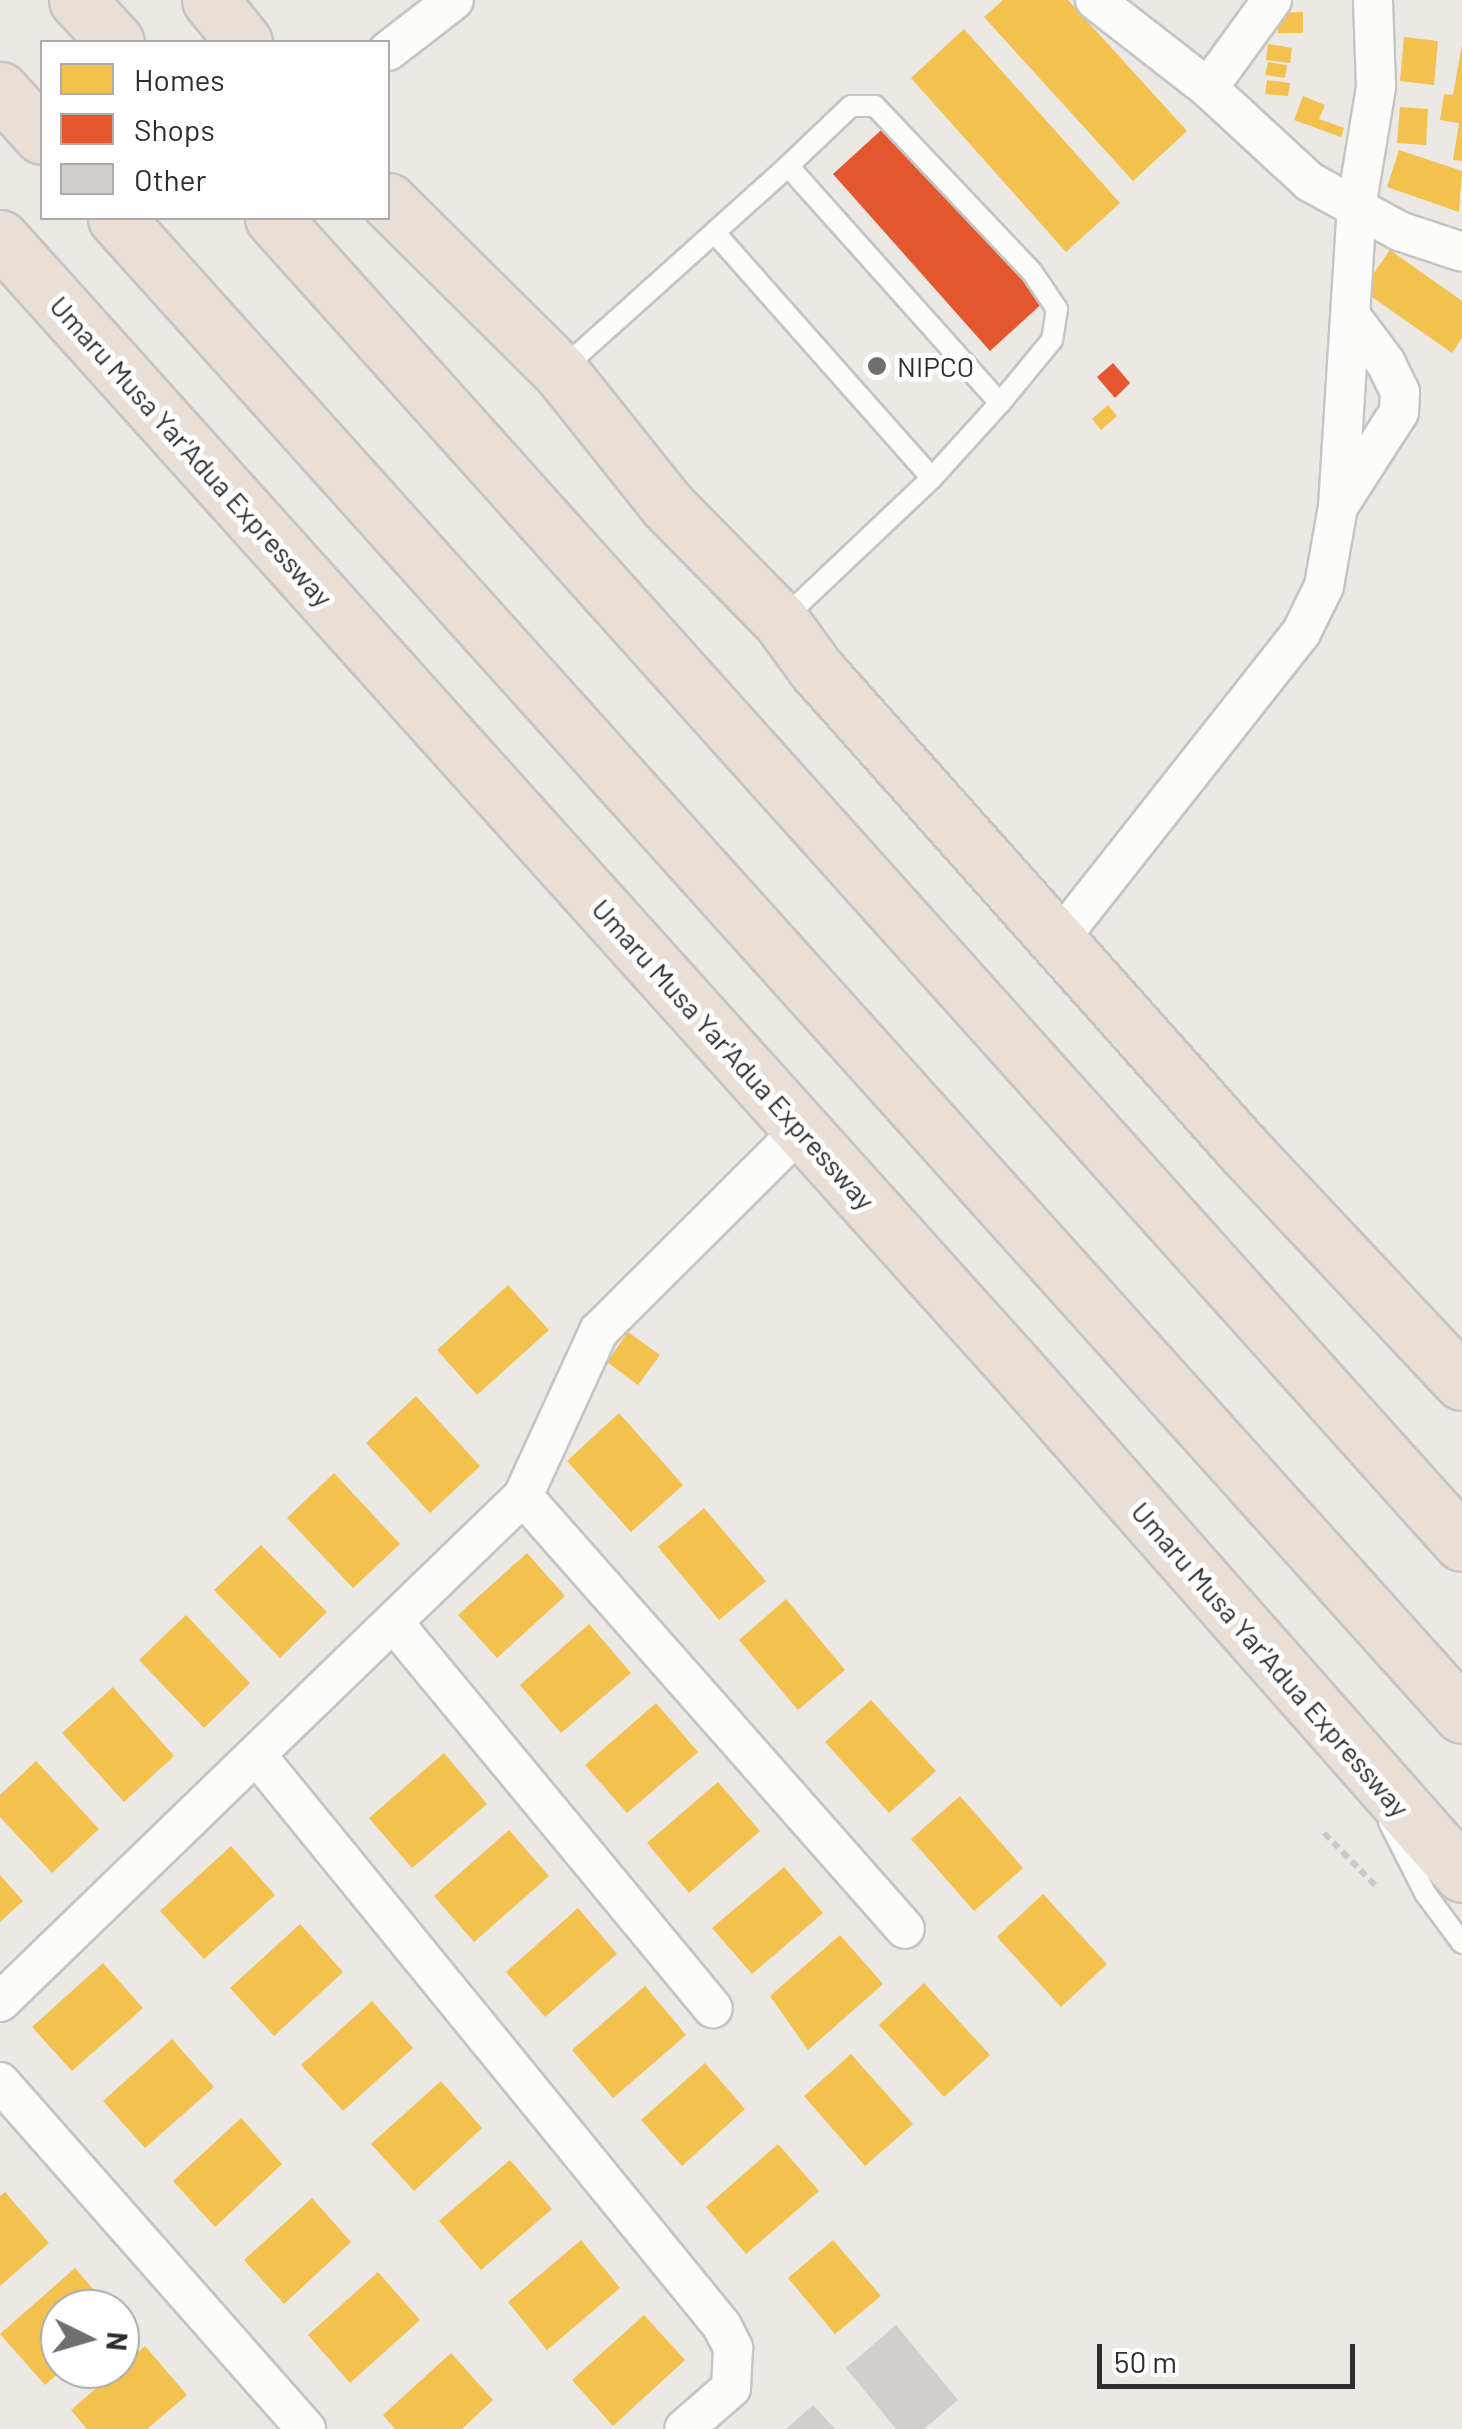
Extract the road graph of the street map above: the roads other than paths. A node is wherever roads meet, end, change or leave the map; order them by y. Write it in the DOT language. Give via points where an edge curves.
graph roads {
  1 [pos="77,0"];
  2 [pos="210,0"];
  3 [pos="454,0"];
  4 [pos="1095,0"];
  5 [pos="1373,0"];
  6 [pos="1267,3"];
  7 [pos="114,40"];
  8 [pos="242,40"];
  9 [pos="390,50"];
  10 [pos="1208,88"];
  11 [pos="0,90"];
  12 [pos="40,134"];
  13 [pos="788,166"];
  14 [pos="390,202"];
  15 [pos="1357,202"];
  16 [pos="118,220"];
  17 [pos="275,220"];
  18 [pos="715,233"];
  19 [pos="0,238"];
  20 [pos="1462,252"];
  21 [pos="1353,319"];
  22 [pos="560,370"];
  23 [pos="1000,403"];
  24 [pos="932,478"];
  25 [pos="1338,507"];
  26 [pos="781,622"];
  27 [pos="1060,938"];
  28 [pos="800,1130"];
  29 [pos="1462,1382"];
  30 [pos="524,1496"];
  31 [pos="1462,1543"];
  32 [pos="394,1623"];
  33 [pos="1462,1715"];
  34 [pos="258,1757"];
  35 [pos="1384,1791"];
  36 [pos="1462,1874"];
  37 [pos="905,1928"];
  38 [pos="1462,1944"];
  39 [pos="0,2002"];
  40 [pos="713,2008"];
  41 [pos="0,2082"];
  42 [pos="306,2429"];
  43 [pos="684,2429"];
  1 -- 7 [label="highway"];
  2 -- 8 [label="highway"];
  3 -- 9 [label="street"];
  4 -- 10 [label="street"];
  5 -- 15 [label="street" via="1376,88"];
  6 -- 10 [label="street"];
  10 -- 15 [label="street" via="1299,173"];
  11 -- 12 [label="highway"];
  13 -- 18 [label="lane"];
  13 -- 23 [label="lane"];
  13 -- 23 [label="lane" via="850,106 875,106 1032,272 1056,309 1052,340"];
  14 -- 22 [label="highway"];
  15 -- 20 [label="street" via="1399,230"];
  15 -- 21 [label="street"];
  16 -- 33 [label="highway"];
  17 -- 31 [label="highway"];
  18 -- 22 [label="lane"];
  18 -- 24 [label="lane"];
  19 -- 28 [label="highway, Umaru Musa Yar'Adua Expressway"];
  21 -- 25 [label="street"];
  21 -- 25 [label="street" via="1386,362 1400,392 1399,412"];
  22 -- 26 [label="highway" via="668,505"];
  23 -- 24 [label="lane"];
  24 -- 26 [label="lane"];
  25 -- 27 [label="street" via="1324,586 1301,634"];
  26 -- 27 [label="highway" via="814,668"];
  27 -- 29 [label="highway" via="1244,1150"];
  28 -- 30 [label="street" via="598,1331"];
  28 -- 35 [label="highway, Umaru Musa Yar'Adua Expressway"];
  30 -- 32 [label="street"];
  30 -- 37 [label="street"];
  32 -- 34 [label="street"];
  32 -- 40 [label="street"];
  34 -- 39 [label="street"];
  34 -- 43 [label="street" via="722,2326 733,2348 731,2388"];
  35 -- 36 [label="highway, Umaru Musa Yar'Adua Expressway"];
  35 -- 38 [label="lane" via="1389,1824 1406,1860"];
  41 -- 42 [label="street"];
}
